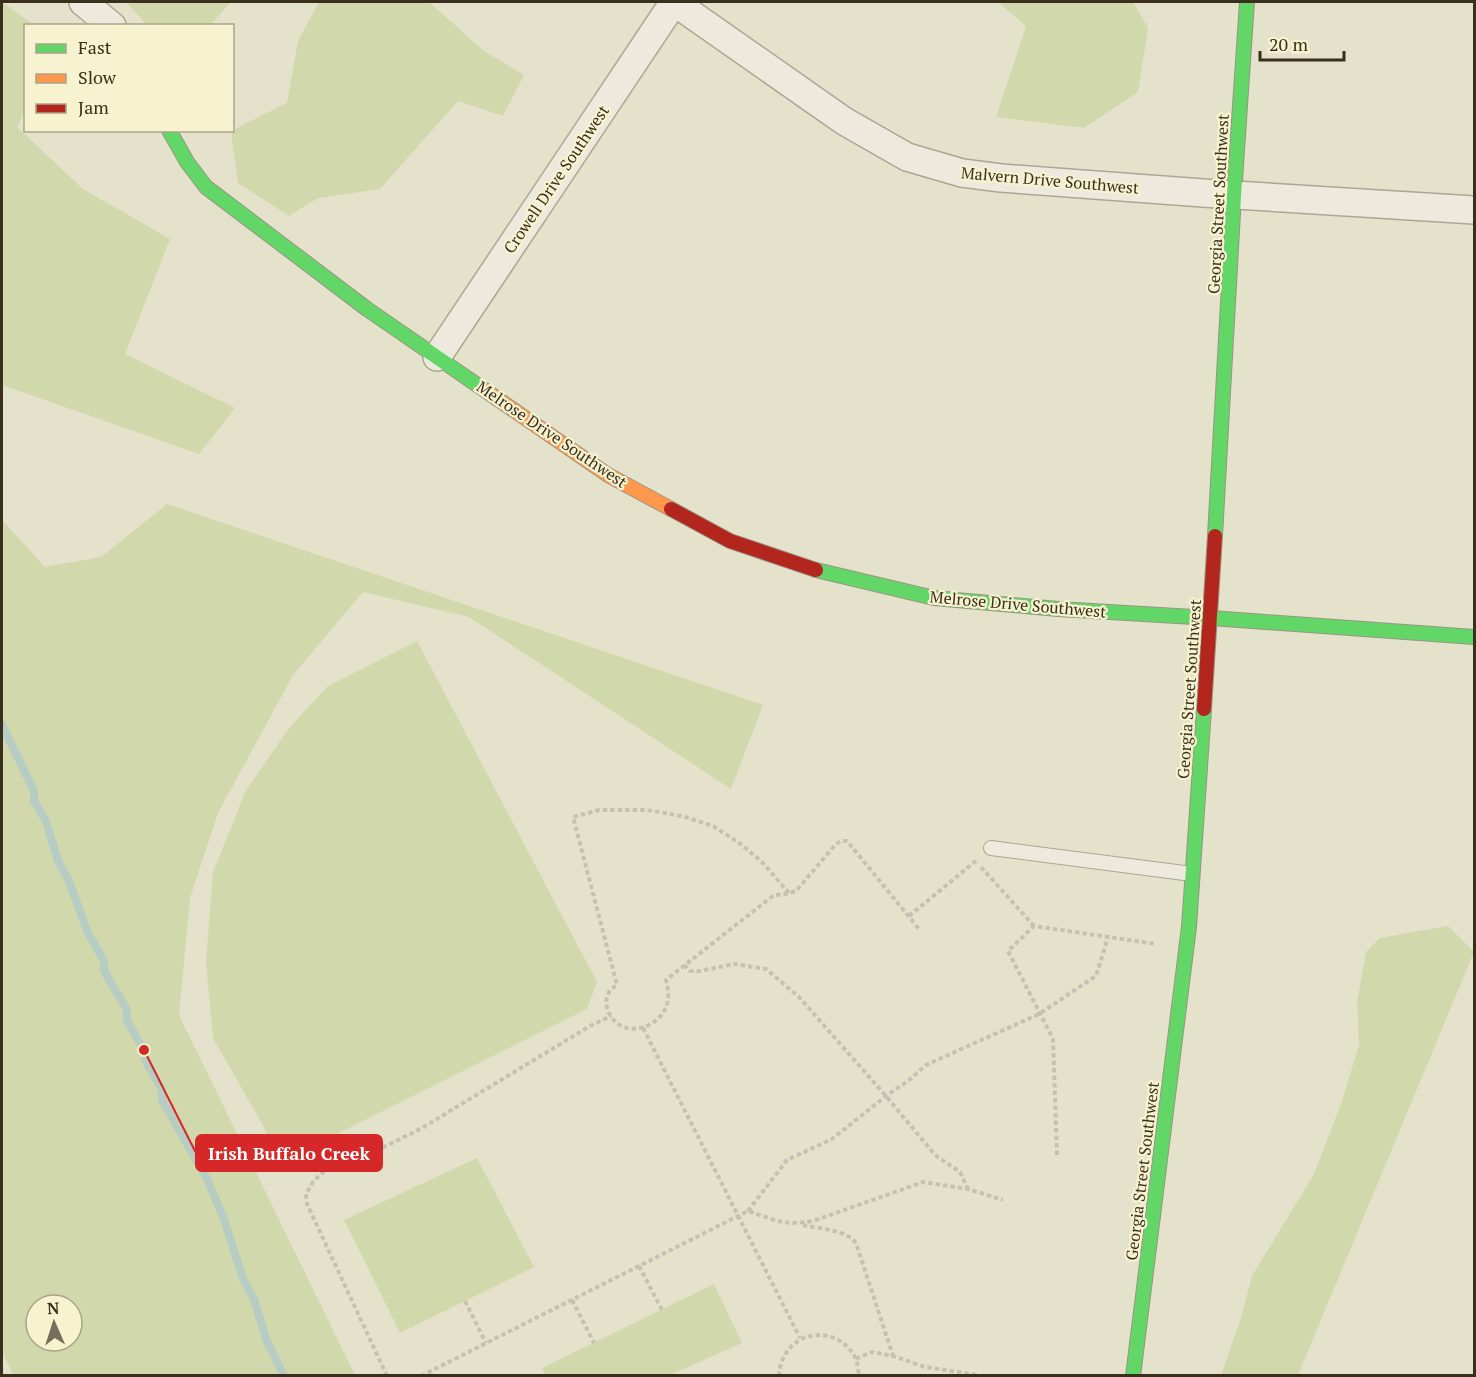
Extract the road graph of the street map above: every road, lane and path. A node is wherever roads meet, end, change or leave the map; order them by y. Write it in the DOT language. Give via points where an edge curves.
graph roads {
  1 [pos="83,2"];
  2 [pos="674,2"];
  3 [pos="1247,2"];
  4 [pos="109,24"];
  5 [pos="171,132"];
  6 [pos="1234,195"];
  7 [pos="1474,210"];
  8 [pos="437,357"];
  9 [pos="1211,618"];
  10 [pos="1474,637"];
  11 [pos="991,848"];
  12 [pos="976,861"];
  13 [pos="1192,874"];
  14 [pos="789,893"];
  15 [pos="909,916"];
  16 [pos="1034,926"];
  17 [pos="919,929"];
  18 [pos="1108,937"];
  19 [pos="1186,948"];
  20 [pos="684,965"];
  21 [pos="1040,1014"];
  22 [pos="611,1016"];
  23 [pos="643,1028"];
  24 [pos="886,1096"];
  25 [pos="1057,1155"];
  26 [pos="968,1189"];
  27 [pos="1003,1200"];
  28 [pos="748,1211"];
  29 [pos="739,1217"];
  30 [pos="799,1224"];
  31 [pos="639,1266"];
  32 [pos="572,1300"];
  33 [pos="465,1301"];
  34 [pos="662,1310"];
  35 [pos="800,1338"];
  36 [pos="486,1343"];
  37 [pos="594,1343"];
  38 [pos="893,1356"];
  39 [pos="856,1359"];
  40 [pos="978,1375"];
  41 [pos="387,1376"];
  42 [pos="421,1376"];
  43 [pos="779,1376"];
  44 [pos="859,1376"];
  45 [pos="1133,1376"];
  1 -- 4 [label="street"];
  2 -- 6 [label="street, Malvern Drive Southwest" via="844,121 907,157 962,173 1000,178"];
  2 -- 8 [label="street, Crowell Drive Southwest"];
  3 -- 6 [label="street, Georgia Street Southwest"];
  5 -- 8 [label="street, Melrose Drive Southwest" via="186,162 206,187"];
  6 -- 7 [label="street, Malvern Drive Southwest"];
  6 -- 9 [label="street, Georgia Street Southwest"];
  8 -- 9 [label="street, Melrose Drive Southwest" via="608,475 730,541 808,568 934,598"];
  9 -- 10 [label="street, Melrose Drive Southwest"];
  9 -- 13 [label="street, Georgia Street Southwest"];
  11 -- 12 [label="path"];
  11 -- 13 [label="lane"];
  12 -- 15 [label="path"];
  12 -- 16 [label="path"];
  13 -- 19 [label="street, Georgia Street Southwest"];
  14 -- 15 [label="path" via="796,891 836,844 847,841"];
  14 -- 20 [label="path" via="774,896"];
  14 -- 22 [label="path" via="762,862 713,826 647,810 599,810 573,817 616,985 607,995 606,1006"];
  15 -- 17 [label="path"];
  16 -- 18 [label="path"];
  16 -- 21 [label="path" via="1008,951"];
  18 -- 19 [label="path"];
  18 -- 21 [label="path" via="1096,976"];
  19 -- 45 [label="street, Georgia Street Southwest"];
  20 -- 23 [label="path" via="666,980 666,1010"];
  20 -- 24 [label="path" via="690,971 734,964 766,969 800,997"];
  21 -- 24 [label="path" via="926,1065"];
  21 -- 25 [label="path" via="1053,1039"];
  22 -- 23 [label="path" via="621,1026"];
  22 -- 41 [label="path" via="422,1128 351,1163 323,1172 313,1182 306,1194 307,1204"];
  23 -- 29 [label="path"];
  24 -- 26 [label="path" via="935,1155 960,1172"];
  24 -- 28 [label="path" via="831,1139 787,1160"];
  26 -- 27 [label="path"];
  26 -- 30 [label="path" via="923,1182"];
  28 -- 29 [label="path"];
  28 -- 30 [label="path" via="784,1224"];
  29 -- 31 [label="path"];
  29 -- 35 [label="path"];
  30 -- 38 [label="path" via="842,1233 856,1243"];
  31 -- 32 [label="path"];
  31 -- 34 [label="path"];
  32 -- 36 [label="path"];
  32 -- 37 [label="path"];
  33 -- 36 [label="path"];
  35 -- 39 [label="path" via="831,1337 845,1345"];
  35 -- 43 [label="path" via="786,1350"];
  36 -- 42 [label="path"];
  38 -- 39 [label="path" via="872,1352"];
  38 -- 40 [label="path" via="925,1367"];
  39 -- 44 [label="path"];
}
